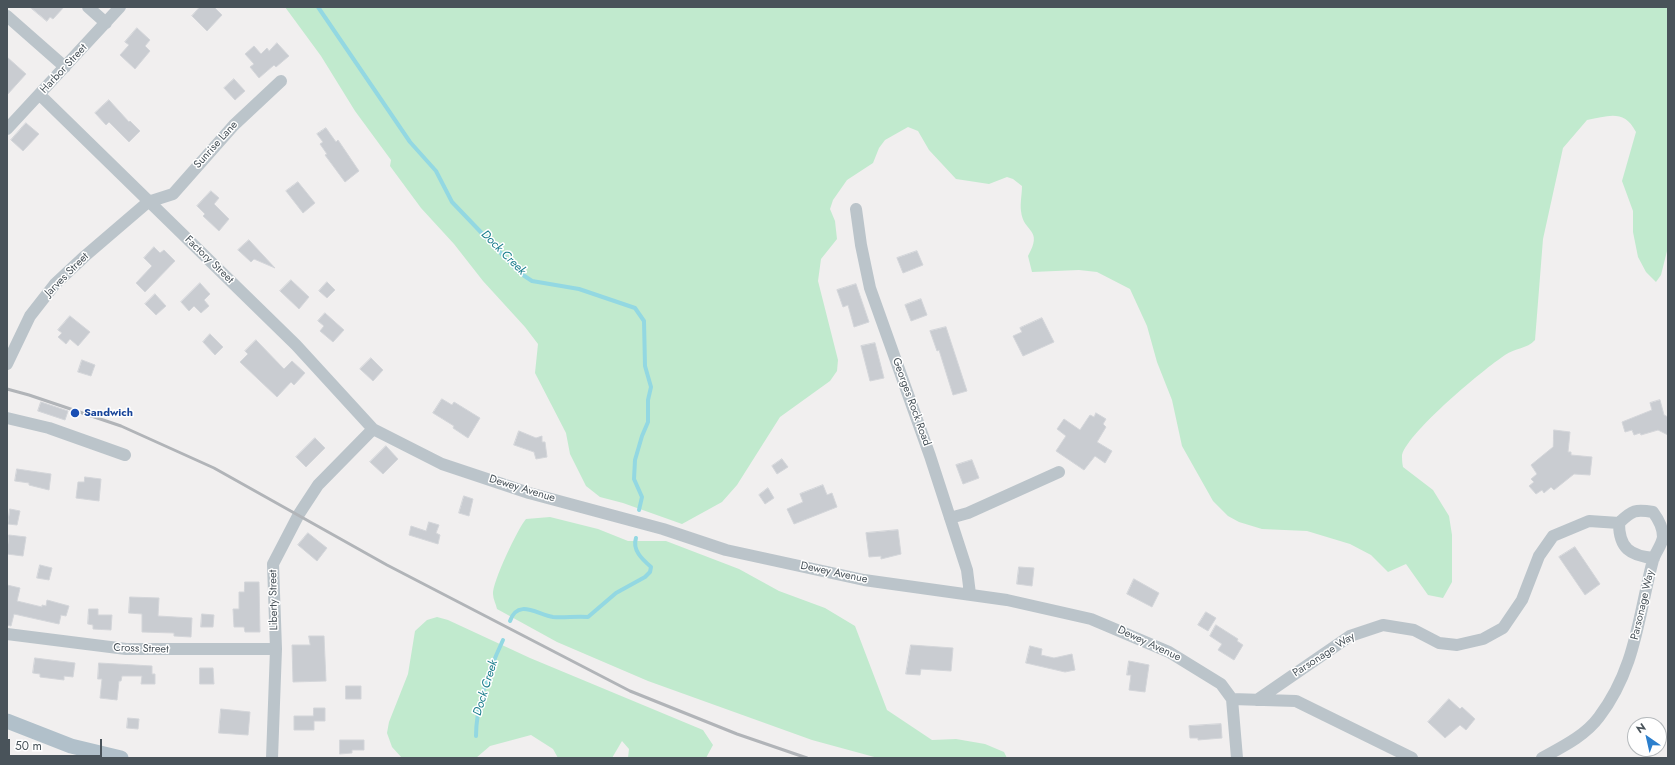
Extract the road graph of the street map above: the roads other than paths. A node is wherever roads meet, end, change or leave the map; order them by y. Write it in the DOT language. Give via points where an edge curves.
graph roads {
  1 [pos="88,7"];
  2 [pos="120,7"];
  3 [pos="7,16"];
  4 [pos="106,23"];
  5 [pos="65,67"];
  6 [pos="281,81"];
  7 [pos="40,95"];
  8 [pos="7,129"];
  9 [pos="148,202"];
  10 [pos="856,209"];
  11 [pos="7,364"];
  12 [pos="7,418"];
  13 [pos="373,429"];
  14 [pos="125,455"];
  15 [pos="1059,472"];
  16 [pos="950,518"];
  17 [pos="1619,523"];
  18 [pos="1654,558"];
  19 [pos="970,594"];
  20 [pos="7,634"];
  21 [pos="276,648"];
  22 [pos="1232,699"];
  23 [pos="1257,700"];
  24 [pos="7,721"];
  25 [pos="121,758"];
  26 [pos="272,758"];
  27 [pos="1237,758"];
  28 [pos="1412,758"];
  29 [pos="1542,758"];
  1 -- 4 [label="street"];
  2 -- 4 [label="street, Harbor Street"];
  3 -- 5 [label="street"];
  4 -- 5 [label="street, Harbor Street"];
  5 -- 7 [label="street, Harbor Street"];
  6 -- 9 [label="street, Sunrise Lane" via="234,125 173,194"];
  7 -- 8 [label="street, Harbor Street"];
  7 -- 9 [label="street, Factory Street"];
  9 -- 11 [label="street, Jarves Street" via="55,284 30,316"];
  9 -- 13 [label="street, Factory Street" via="296,345"];
  10 -- 16 [label="street, Georges Rock Road" via="860,245 870,288"];
  12 -- 14 [label="street" via="49,428"];
  13 -- 19 [label="street, Dewey Avenue" via="442,464 529,493 663,529 726,550 864,580"];
  13 -- 21 [label="street, Liberty Street" via="318,485 299,514 273,564"];
  15 -- 16 [label="street" via="968,514"];
  16 -- 19 [label="street, Georges Rock Road" via="967,570"];
  17 -- 18 [label="street, Parsonage Way" via="1619,537 1627,549 1639,557"];
  17 -- 18 [label="street, Parsonage Way" via="1629,513 1640,510 1653,512 1661,523 1663,539"];
  17 -- 23 [label="street, Parsonage Way" via="1589,521 1552,536 1539,556 1522,600 1503,628 1483,639 1457,645 1439,643 1414,630 1383,625 1350,636"];
  18 -- 29 [label="street, Parsonage Way" via="1633,651 1617,691 1598,719 1570,743"];
  19 -- 22 [label="street, Dewey Avenue" via="1091,619 1169,652 1222,684"];
  20 -- 21 [label="street, Cross Street" via="133,650"];
  21 -- 26 [label="street, Liberty Street"];
  22 -- 23 [label="street"];
  22 -- 27 [label="street"];
  23 -- 28 [label="street" via="1296,701"];
  24 -- 25 [label="main road" via="71,746"];
}
